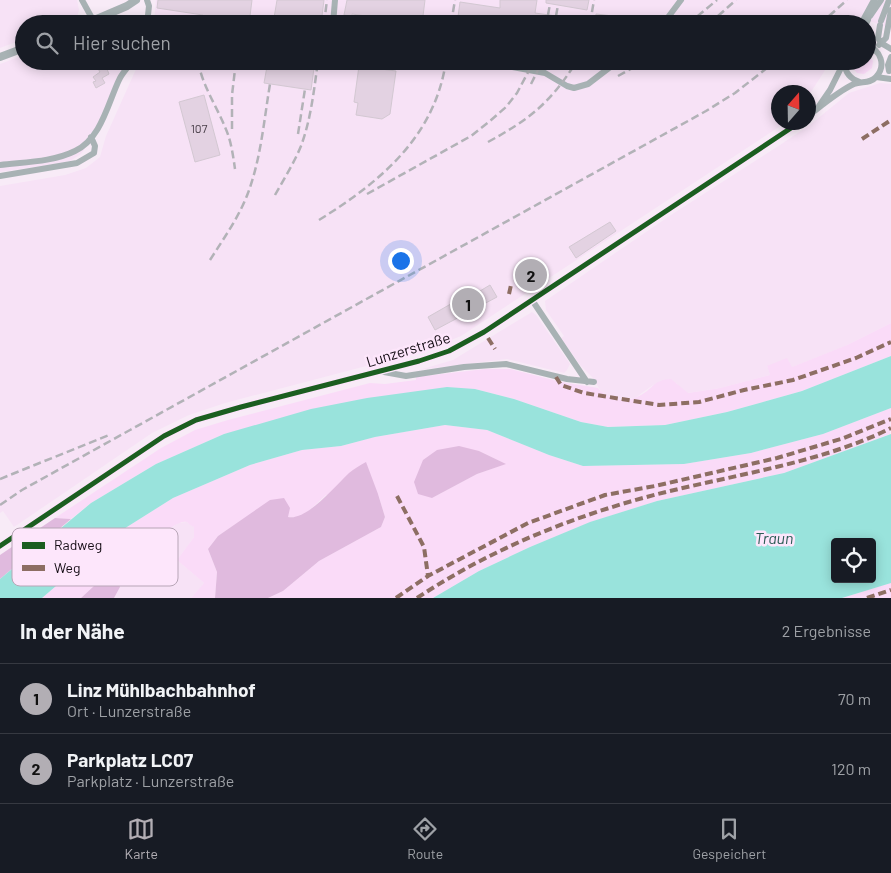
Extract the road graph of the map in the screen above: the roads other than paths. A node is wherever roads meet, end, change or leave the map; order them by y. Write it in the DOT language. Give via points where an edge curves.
graph roads {
  1 [pos="82,0"];
  2 [pos="136,0"];
  3 [pos="147,0"];
  4 [pos="335,0"];
  5 [pos="681,0"];
  6 [pos="874,0"];
  7 [pos="881,0"];
  8 [pos="889,0"];
  9 [pos="891,10"];
  10 [pos="91,15"];
  11 [pos="106,15"];
  12 [pos="148,15"];
  13 [pos="334,15"];
  14 [pos="670,15"];
  15 [pos="865,15"];
  16 [pos="871,15"];
  17 [pos="881,43"];
  18 [pos="891,50"];
  19 [pos="15,51"];
  20 [pos="877,51"];
  21 [pos="0,57"];
  22 [pos="891,57"];
  23 [pos="882,64"];
  24 [pos="126,70"];
  25 [pos="529,70"];
  26 [pos="606,70"];
  27 [pos="840,70"];
  28 [pos="845,70"];
  29 [pos="890,72"];
  30 [pos="876,77"];
  31 [pos="891,79"];
  32 [pos="861,82"];
  33 [pos="817,109"];
  34 [pos="788,130"];
  35 [pos="91,137"];
  36 [pos="0,165"];
  37 [pos="0,176"];
  38 [pos="532,300"];
  39 [pos="380,371"];
  40 [pos="587,382"];
  41 [pos="594,382"];
  42 [pos="27,528"];
  43 [pos="12,538"];
  44 [pos="0,546"];
  1 -- 10 [label="street"];
  2 -- 11 [label="street"];
  3 -- 12 [label="street"];
  4 -- 13 [label="street"];
  5 -- 14 [label="street"];
  6 -- 15 [label="street"];
  7 -- 16 [label="street"];
  8 -- 17 [label="street" via="878,38"];
  9 -- 17 [label="street" via="886,38"];
  17 -- 18 [label="street"];
  17 -- 20 [label="street"];
  18 -- 20 [label="street"];
  19 -- 21 [label="street"];
  20 -- 23 [label="street"];
  22 -- 23 [label="street"];
  22 -- 29 [label="street"];
  23 -- 29 [label="street"];
  23 -- 30 [label="street"];
  24 -- 35 [label="street"];
  25 -- 26 [label="street" via="545,73 574,88 588,84"];
  27 -- 33 [label="street"];
  28 -- 32 [label="street" via="850,78"];
  30 -- 31 [label="street"];
  30 -- 32 [label="street"];
  32 -- 33 [label="street"];
  34 -- 38 [label="street, Lunzerstraße"];
  35 -- 36 [label="street" via="83,147 66,155"];
  35 -- 37 [label="street" via="94,153 77,163"];
  38 -- 39 [label="street, Lunzerstraße" via="449,351"];
  38 -- 40 [label="street"];
  39 -- 40 [label="street" via="406,376 506,364"];
  39 -- 42 [label="street, Lunzerstraße" via="215,414 180,428"];
  40 -- 41 [label="street"];
  43 -- 44 [label="street, Lunzerstraße"];
}
